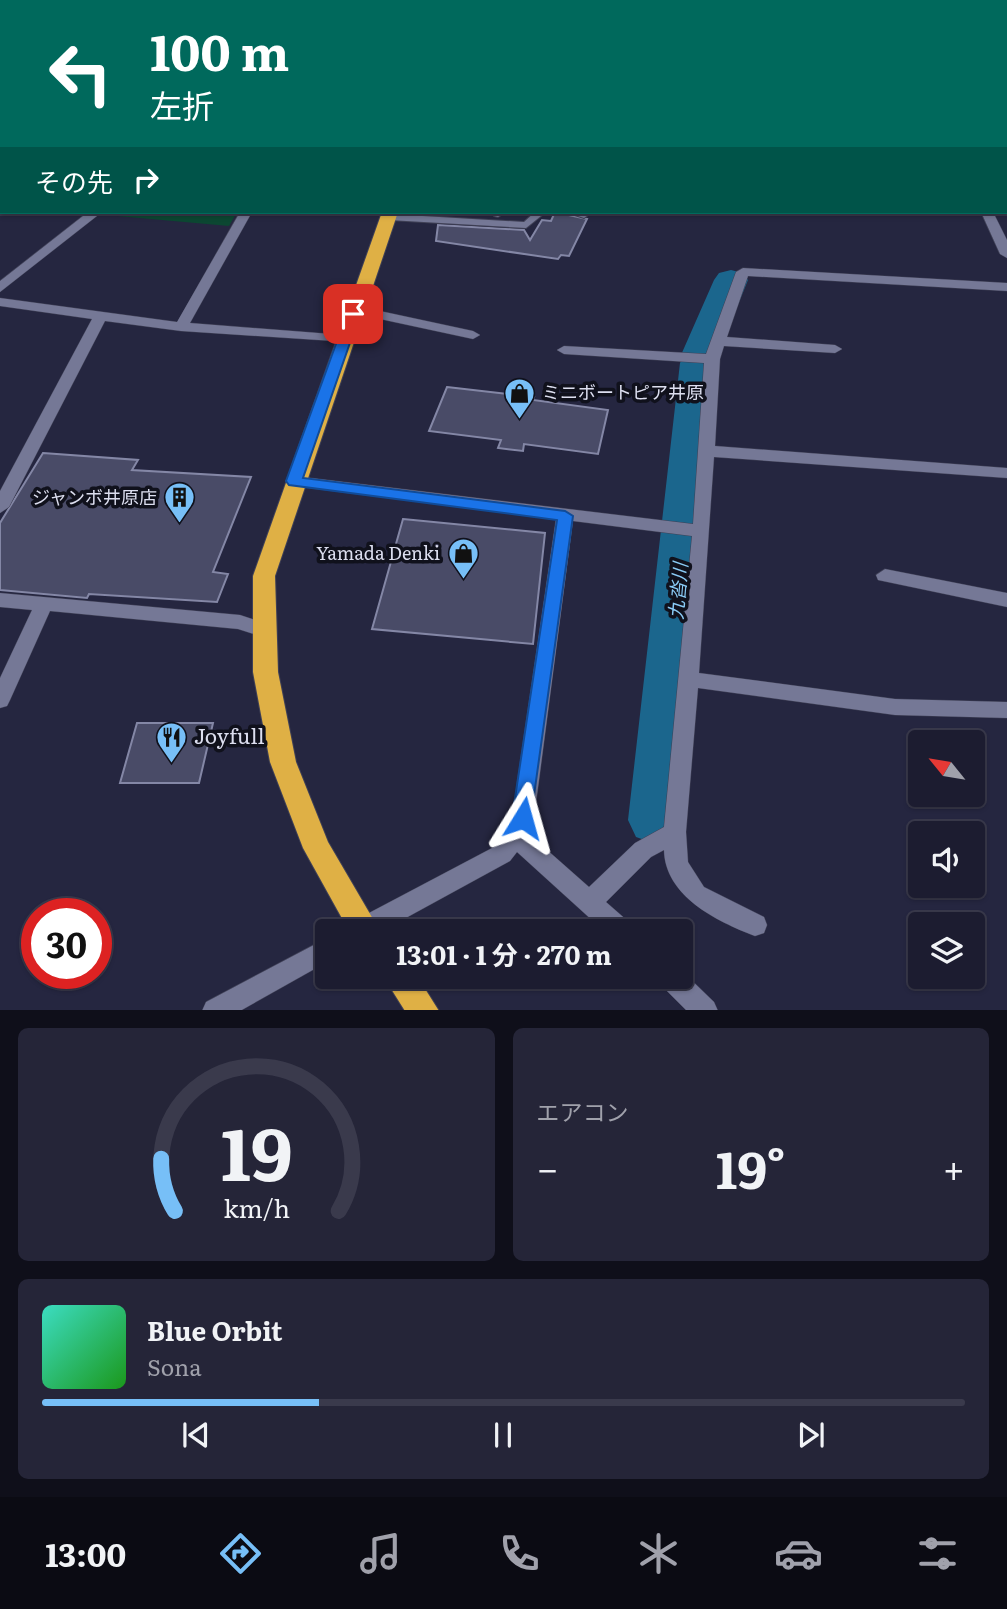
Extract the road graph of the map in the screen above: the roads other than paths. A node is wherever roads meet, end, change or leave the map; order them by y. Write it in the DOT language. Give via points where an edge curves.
graph roads {
  1 [pos="93,214"];
  2 [pos="245,214"];
  3 [pos="390,214"];
  4 [pos="539,214"];
  5 [pos="988,214"];
  6 [pos="1007,254"];
  7 [pos="1007,286"];
  8 [pos="0,288"];
  9 [pos="0,302"];
  10 [pos="353,314"];
  11 [pos="100,317"];
  12 [pos="181,327"];
  13 [pos="473,335"];
  14 [pos="344,339"];
  15 [pos="719,341"];
  16 [pos="835,349"];
  17 [pos="564,350"];
  18 [pos="712,359"];
  19 [pos="707,451"];
  20 [pos="1007,473"];
  21 [pos="294,481"];
  22 [pos="0,507"];
  23 [pos="565,516"];
  24 [pos="688,530"];
  25 [pos="885,575"];
  26 [pos="0,600"];
  27 [pos="1007,600"];
  28 [pos="44,604"];
  29 [pos="260,629"];
  30 [pos="688,679"];
  31 [pos="0,700"];
  32 [pos="1007,710"];
  33 [pos="675,832"];
  34 [pos="516,837"];
  35 [pos="590,902"];
  36 [pos="356,919"];
  37 [pos="383,919"];
  38 [pos="608,919"];
  39 [pos="755,925"];
  40 [pos="315,956"];
  41 [pos="408,989"];
  42 [pos="683,989"];
  43 [pos="215,1010"];
  44 [pos="424,1010"];
  45 [pos="705,1010"];
  1 -- 8 [label="street"];
  2 -- 12 [label="street"];
  3 -- 4 [label="lane" via="526,225"];
  3 -- 10 [label="highway"];
  5 -- 6 [label="street"];
  7 -- 15 [label="street" via="743,272"];
  9 -- 11 [label="street"];
  10 -- 13 [label="street" via="380,315"];
  10 -- 14 [label="highway"];
  11 -- 12 [label="street"];
  11 -- 22 [label="street"];
  12 -- 14 [label="street"];
  14 -- 21 [label="highway"];
  15 -- 16 [label="street"];
  15 -- 18 [label="street"];
  17 -- 18 [label="street"];
  18 -- 19 [label="street"];
  19 -- 20 [label="street"];
  19 -- 24 [label="street"];
  21 -- 23 [label="street"];
  21 -- 29 [label="highway" via="264,576"];
  23 -- 24 [label="street"];
  23 -- 34 [label="street" via="523,818"];
  24 -- 30 [label="street"];
  25 -- 27 [label="street"];
  26 -- 28 [label="street"];
  28 -- 29 [label="street" via="240,622"];
  28 -- 31 [label="street"];
  29 -- 36 [label="highway" via="266,691 287,778 323,865"];
  30 -- 32 [label="street" via="895,707"];
  30 -- 33 [label="street"];
  33 -- 35 [label="street" via="643,850"];
  33 -- 39 [label="street" via="676,864 696,894"];
  34 -- 35 [label="street"];
  34 -- 37 [label="street" via="502,854"];
  35 -- 38 [label="street"];
  40 -- 43 [label="street"];
  41 -- 44 [label="highway"];
  42 -- 45 [label="street"];
}
